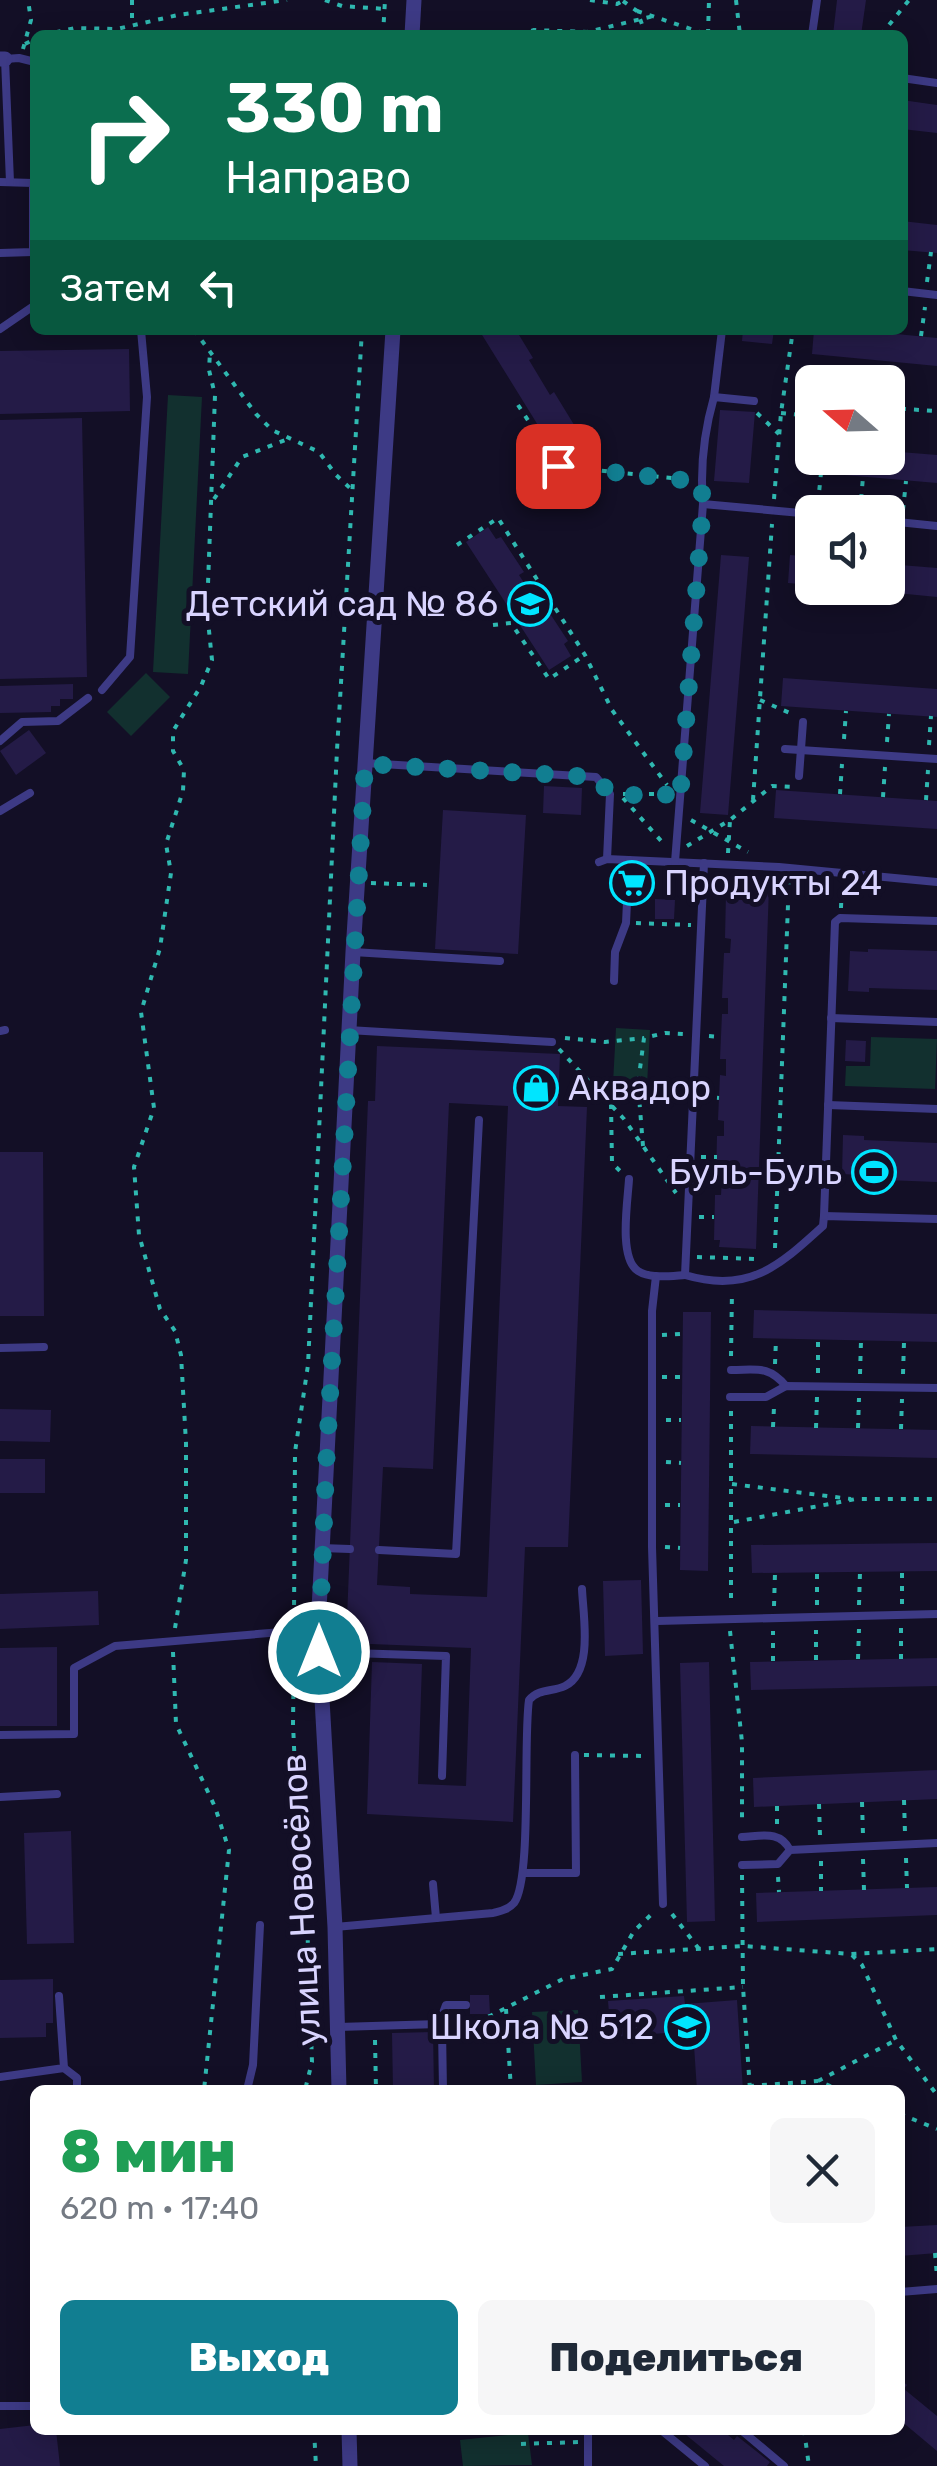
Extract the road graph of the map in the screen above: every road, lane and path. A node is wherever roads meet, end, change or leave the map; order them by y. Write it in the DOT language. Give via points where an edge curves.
graph roads {
  1 [pos="28,0"];
  2 [pos="132,0"];
  3 [pos="286,0"];
  4 [pos="326,0"];
  5 [pos="385,0"];
  6 [pos="414,0"];
  7 [pos="590,0"];
  8 [pos="709,0"];
  9 [pos="736,0"];
  10 [pos="817,0"];
  11 [pos="909,0"];
  12 [pos="624,1"];
  13 [pos="385,9"];
  14 [pos="636,10"];
  15 [pos="654,16"];
  16 [pos="639,17"];
  17 [pos="142,24"];
  18 [pos="132,26"];
  19 [pos="65,30"];
  20 [pos="140,30"];
  21 [pos="383,30"];
  22 [pos="412,30"];
  23 [pos="593,30"];
  24 [pos="644,30"];
  25 [pos="694,30"];
  26 [pos="708,30"];
  27 [pos="739,30"];
  28 [pos="813,30"];
  29 [pos="885,30"];
  30 [pos="30,41"];
  31 [pos="25,44"];
  32 [pos="8,59"];
  33 [pos="908,79"];
  34 [pos="937,83"];
  35 [pos="5,182"];
  36 [pos="30,183"];
  37 [pos="30,252"];
  38 [pos="0,253"];
  39 [pos="908,292"];
  40 [pos="937,294"];
  41 [pos="30,308"];
  42 [pos="0,328"];
  43 [pos="141,335"];
  44 [pos="198,335"];
  45 [pos="362,335"];
  46 [pos="393,335"];
  47 [pos="721,335"];
  48 [pos="792,335"];
  49 [pos="210,352"];
  50 [pos="714,397"];
  51 [pos="754,401"];
  52 [pos="518,406"];
  53 [pos="905,409"];
  54 [pos="937,411"];
  55 [pos="781,412"];
  56 [pos="795,414"];
  57 [pos="779,434"];
  58 [pos="288,439"];
  59 [pos="863,477"];
  60 [pos="701,482"];
  61 [pos="351,490"];
  62 [pos="861,495"];
  63 [pos="212,503"];
  64 [pos="703,504"];
  65 [pos="773,511"];
  66 [pos="795,513"];
  67 [pos="905,523"];
  68 [pos="937,526"];
  69 [pos="457,545"];
  70 [pos="493,625"];
  71 [pos="585,655"];
  72 [pos="102,690"];
  73 [pos="88,698"];
  74 [pos="760,700"];
  75 [pos="803,720"];
  76 [pos="0,741"];
  77 [pos="785,748"];
  78 [pos="801,750"];
  79 [pos="937,759"];
  80 [pos="365,764"];
  81 [pos="799,776"];
  82 [pos="798,788"];
  83 [pos="30,793"];
  84 [pos="615,794"];
  85 [pos="754,800"];
  86 [pos="0,811"];
  87 [pos="678,813"];
  88 [pos="730,820"];
  89 [pos="711,830"];
  90 [pos="728,841"];
  91 [pos="728,853"];
  92 [pos="752,854"];
  93 [pos="675,858"];
  94 [pos="629,860"];
  95 [pos="704,863"];
  96 [pos="790,873"];
  97 [pos="842,874"];
  98 [pos="774,876"];
  99 [pos="937,882"];
  100 [pos="371,883"];
  101 [pos="427,885"];
  102 [pos="840,918"];
  103 [pos="937,921"];
  104 [pos="626,923"];
  105 [pos="701,926"];
  106 [pos="352,952"];
  107 [pos="500,961"];
  108 [pos="614,981"];
  109 [pos="831,1018"];
  110 [pos="937,1022"];
  111 [pos="348,1030"];
  112 [pos="696,1034"];
  113 [pos="721,1036"];
  114 [pos="644,1038"];
  115 [pos="552,1042"];
  116 [pos="704,1082"];
  117 [pos="719,1098"];
  118 [pos="611,1104"];
  119 [pos="828,1105"];
  120 [pos="937,1110"];
  121 [pos="479,1120"];
  122 [pos="644,1151"];
  123 [pos="701,1157"];
  124 [pos="717,1158"];
  125 [pos="629,1179"];
  126 [pos="689,1205"];
  127 [pos="824,1216"];
  128 [pos="699,1217"];
  129 [pos="714,1217"];
  130 [pos="937,1219"];
  131 [pos="698,1230"];
  132 [pos="698,1244"];
  133 [pos="697,1257"];
  134 [pos="776,1264"];
  135 [pos="656,1276"];
  136 [pos="684,1276"];
  137 [pos="696,1279"];
  138 [pos="732,1279"];
  139 [pos="682,1334"];
  140 [pos="652,1335"];
  141 [pos="776,1339"];
  142 [pos="44,1347"];
  143 [pos="0,1348"];
  144 [pos="731,1370"];
  145 [pos="775,1374"];
  146 [pos="652,1377"];
  147 [pos="682,1377"];
  148 [pos="786,1386"];
  149 [pos="937,1388"];
  150 [pos="774,1394"];
  151 [pos="730,1398"];
  152 [pos="652,1420"];
  153 [pos="681,1420"];
  154 [pos="773,1427"];
  155 [pos="652,1462"];
  156 [pos="681,1463"];
  157 [pos="732,1484"];
  158 [pos="937,1499"];
  159 [pos="856,1500"];
  160 [pos="732,1522"];
  161 [pos="322,1548"];
  162 [pos="350,1549"];
  163 [pos="379,1550"];
  164 [pos="582,1589"];
  165 [pos="937,1614"];
  166 [pos="730,1618"];
  167 [pos="656,1621"];
  168 [pos="318,1629"];
  169 [pos="294,1632"];
  170 [pos="173,1640"];
  171 [pos="319,1652"];
  172 [pos="0,1734"];
  173 [pos="575,1755"];
  174 [pos="660,1757"];
  175 [pos="442,1776"];
  176 [pos="57,1794"];
  177 [pos="0,1797"];
  178 [pos="776,1806"];
  179 [pos="777,1835"];
  180 [pos="742,1837"];
  181 [pos="937,1843"];
  182 [pos="790,1850"];
  183 [pos="742,1865"];
  184 [pos="523,1873"];
  185 [pos="433,1884"];
  186 [pos="663,1904"];
  187 [pos="436,1918"];
  188 [pos="260,1925"];
  189 [pos="335,1926"];
  190 [pos="742,1946"];
  191 [pos="699,1949"];
  192 [pos="937,1949"];
  193 [pos="618,1954"];
  194 [pos="852,1954"];
  195 [pos="743,1987"];
  196 [pos="59,1996"];
  197 [pos="600,1998"];
  198 [pos="466,2005"];
  199 [pos="506,2008"];
  200 [pos="375,2025"];
  201 [pos="440,2026"];
  202 [pos="338,2027"];
  203 [pos="896,2040"];
  204 [pos="64,2068"];
  205 [pos="0,2077"];
  206 [pos="818,2081"];
  207 [pos="77,2085"];
  208 [pos="205,2085"];
  209 [pos="249,2085"];
  210 [pos="306,2085"];
  211 [pos="340,2085"];
  212 [pos="376,2085"];
  213 [pos="443,2085"];
  214 [pos="511,2085"];
  215 [pos="750,2085"];
  216 [pos="779,2085"];
  217 [pos="828,2085"];
  218 [pos="937,2095"];
  219 [pos="905,2116"];
  220 [pos="937,2128"];
  221 [pos="935,2253"];
  222 [pos="937,2277"];
  223 [pos="937,2289"];
  224 [pos="905,2292"];
  225 [pos="0,2406"];
  226 [pos="30,2406"];
  227 [pos="314,2435"];
  228 [pos="349,2435"];
  229 [pos="588,2435"];
  230 [pos="667,2435"];
  231 [pos="747,2435"];
  232 [pos="805,2435"];
  233 [pos="588,2442"];
  234 [pos="520,2444"];
  235 [pos="692,2456"];
  236 [pos="316,2466"];
  237 [pos="350,2466"];
  238 [pos="588,2466"];
  239 [pos="684,2466"];
  240 [pos="705,2466"];
  241 [pos="784,2466"];
  242 [pos="809,2466"];
  1 -- 31 [label="path"];
  2 -- 18 [label="path"];
  3 -- 17 [label="path"];
  4 -- 13 [label="path"];
  5 -- 13 [label="path"];
  6 -- 22 [label="street"];
  7 -- 12 [label="path"];
  8 -- 26 [label="path"];
  9 -- 27 [label="path"];
  10 -- 28 [label="lane"];
  11 -- 29 [label="path"];
  12 -- 14 [label="path"];
  13 -- 21 [label="path"];
  14 -- 15 [label="path"];
  14 -- 16 [label="path"];
  15 -- 16 [label="path"];
  15 -- 25 [label="path"];
  16 -- 23 [label="path"];
  16 -- 24 [label="path"];
  17 -- 18 [label="path"];
  17 -- 20 [label="path"];
  18 -- 19 [label="path"];
  30 -- 31 [label="path"];
  31 -- 32 [label="path"];
  32 -- 35 [label="lane"];
  33 -- 34 [label="lane"];
  35 -- 36 [label="lane"];
  37 -- 38 [label="lane"];
  39 -- 40 [label="lane"];
  41 -- 42 [label="lane"];
  43 -- 72 [label="lane" via="148,397 130,657"];
  44 -- 49 [label="path"];
  45 -- 61 [label="path"];
  46 -- 80 [label="street, улица Новосёлов"];
  47 -- 50 [label="lane"];
  48 -- 55 [label="path"];
  49 -- 58 [label="path" via="256,414"];
  49 -- 63 [label="path"];
  50 -- 51 [label="lane"];
  50 -- 60 [label="lane"];
  51 -- 57 [label="path"];
  52 -- 60 [label="path" via="558,466"];
  53 -- 54 [label="path"];
  55 -- 56 [label="path"];
  55 -- 57 [label="path"];
  57 -- 65 [label="path"];
  58 -- 61 [label="path" via="319,452"];
  58 -- 63 [label="path" via="242,457"];
  59 -- 62 [label="path"];
  60 -- 64 [label="lane"];
  61 -- 169 [label="path" via="308,1365 295,1452"];
  63 -- 170 [label="path" via="212,660 174,731 183,792 166,844 171,873 160,948 141,1012 154,1108 134,1168 139,1235 160,1309 182,1355 186,1560"];
  64 -- 65 [label="lane"];
  64 -- 87 [label="lane"];
  65 -- 66 [label="lane"];
  65 -- 74 [label="path"];
  67 -- 68 [label="lane"];
  69 -- 71 [label="path" via="498,518"];
  70 -- 71 [label="path" via="511,622 549,679"];
  71 -- 84 [label="path" via="612,710 673,792"];
  73 -- 76 [label="lane" via="58,721 22,722"];
  74 -- 75 [label="path"];
  74 -- 85 [label="path"];
  75 -- 78 [label="lane"];
  77 -- 78 [label="lane"];
  78 -- 79 [label="lane"];
  78 -- 81 [label="lane"];
  80 -- 84 [label="lane" via="596,777"];
  80 -- 106 [label="street, улица Новосёлов"];
  82 -- 85 [label="path" via="772,786"];
  83 -- 86 [label="lane"];
  84 -- 93 [label="path"];
  84 -- 94 [label="lane" via="603,860"];
  85 -- 88 [label="path"];
  87 -- 89 [label="path"];
  87 -- 93 [label="lane"];
  88 -- 89 [label="path"];
  88 -- 90 [label="path"];
  89 -- 90 [label="path"];
  89 -- 93 [label="path"];
  90 -- 91 [label="path"];
  90 -- 92 [label="path"];
  93 -- 94 [label="lane"];
  93 -- 95 [label="lane"];
  94 -- 104 [label="lane"];
  95 -- 96 [label="lane"];
  95 -- 105 [label="lane"];
  96 -- 97 [label="lane"];
  96 -- 98 [label="path"];
  96 -- 134 [label="path"];
  97 -- 99 [label="lane"];
  97 -- 102 [label="path"];
  100 -- 101 [label="path"];
  102 -- 103 [label="lane"];
  102 -- 109 [label="lane"];
  104 -- 105 [label="path"];
  104 -- 108 [label="lane"];
  105 -- 112 [label="lane"];
  106 -- 107 [label="lane"];
  106 -- 111 [label="street, улица Новосёлов"];
  109 -- 110 [label="lane"];
  109 -- 119 [label="lane"];
  111 -- 115 [label="lane"];
  111 -- 161 [label="street, улица Новосёлов"];
  112 -- 113 [label="path"];
  112 -- 114 [label="path"];
  112 -- 126 [label="lane"];
  114 -- 115 [label="path"];
  114 -- 122 [label="path" via="638,1084"];
  115 -- 118 [label="path"];
  116 -- 117 [label="path" via="703,1097"];
  118 -- 122 [label="path"];
  118 -- 125 [label="path" via="612,1163"];
  119 -- 120 [label="lane"];
  119 -- 127 [label="lane"];
  121 -- 163 [label="lane" via="456,1554"];
  122 -- 126 [label="path"];
  123 -- 124 [label="path"];
  125 -- 135 [label="lane" via="630,1263"];
  126 -- 128 [label="path"];
  126 -- 136 [label="lane"];
  127 -- 130 [label="lane"];
  127 -- 134 [label="lane" via="823,1226"];
  128 -- 129 [label="path"];
  128 -- 131 [label="path"];
  132 -- 133 [label="path"];
  133 -- 134 [label="path"];
  133 -- 137 [label="path"];
  134 -- 138 [label="lane" via="759,1276"];
  135 -- 136 [label="lane"];
  135 -- 140 [label="lane"];
  136 -- 137 [label="lane"];
  137 -- 138 [label="lane"];
  138 -- 144 [label="path"];
  139 -- 140 [label="path"];
  140 -- 146 [label="lane"];
  141 -- 145 [label="path"];
  142 -- 143 [label="lane"];
  144 -- 145 [label="lane"];
  145 -- 148 [label="lane"];
  146 -- 147 [label="path"];
  146 -- 152 [label="lane"];
  148 -- 149 [label="lane"];
  148 -- 150 [label="lane"];
  150 -- 151 [label="lane"];
  150 -- 154 [label="path"];
  151 -- 157 [label="path"];
  152 -- 153 [label="path"];
  152 -- 155 [label="lane"];
  155 -- 156 [label="path"];
  155 -- 167 [label="lane"];
  157 -- 159 [label="path"];
  157 -- 160 [label="path"];
  158 -- 159 [label="path"];
  159 -- 160 [label="path"];
  160 -- 166 [label="path"];
  161 -- 162 [label="lane"];
  161 -- 168 [label="street, улица Новосёлов"];
  164 -- 184 [label="lane" via="582,1667 564,1686 529,1700"];
  165 -- 166 [label="lane"];
  166 -- 167 [label="lane"];
  166 -- 180 [label="path" via="742,1742"];
  167 -- 174 [label="lane"];
  168 -- 169 [label="lane"];
  168 -- 171 [label="street, улица Новосёлов"];
  169 -- 170 [label="lane"];
  169 -- 210 [label="path" via="312,2062"];
  170 -- 172 [label="lane" via="115,1646 74,1668 74,1734"];
  170 -- 208 [label="path" via="176,1724 229,1850"];
  171 -- 175 [label="lane" via="446,1656"];
  171 -- 189 [label="street, улица Новосёлов"];
  173 -- 174 [label="path"];
  173 -- 184 [label="lane" via="576,1873"];
  174 -- 186 [label="lane"];
  176 -- 177 [label="lane"];
  178 -- 179 [label="path"];
  179 -- 180 [label="lane"];
  179 -- 182 [label="lane"];
  181 -- 182 [label="lane"];
  182 -- 183 [label="lane" via="778,1864"];
  183 -- 190 [label="path"];
  184 -- 187 [label="lane" via="506,1910"];
  185 -- 187 [label="lane"];
  186 -- 191 [label="path"];
  186 -- 193 [label="path"];
  187 -- 189 [label="lane"];
  188 -- 209 [label="lane"];
  189 -- 202 [label="street, улица Новосёлов"];
  190 -- 191 [label="path"];
  190 -- 194 [label="path"];
  190 -- 195 [label="path"];
  191 -- 193 [label="path"];
  192 -- 194 [label="path"];
  193 -- 199 [label="path" via="612,1968 562,1979"];
  194 -- 203 [label="path"];
  195 -- 197 [label="path"];
  195 -- 215 [label="path"];
  196 -- 204 [label="lane"];
  198 -- 201 [label="lane" via="446,2006"];
  199 -- 201 [label="path"];
  199 -- 214 [label="path"];
  200 -- 201 [label="lane"];
  200 -- 202 [label="lane"];
  200 -- 212 [label="path"];
  201 -- 213 [label="lane"];
  202 -- 211 [label="street, улица Новосёлов"];
  203 -- 206 [label="path"];
  203 -- 218 [label="path"];
  204 -- 205 [label="lane"];
  204 -- 207 [label="lane"];
  206 -- 216 [label="path"];
  206 -- 217 [label="path"];
  219 -- 220 [label="path"];
  221 -- 222 [label="path"];
  223 -- 224 [label="lane"];
  225 -- 226 [label="lane"];
  227 -- 236 [label="path"];
  228 -- 237 [label="street"];
  229 -- 233 [label="lane"];
  230 -- 235 [label="lane"];
  231 -- 241 [label="lane"];
  232 -- 242 [label="path"];
  233 -- 234 [label="path"];
  233 -- 238 [label="lane"];
  235 -- 239 [label="lane"];
  235 -- 240 [label="lane"];
}
